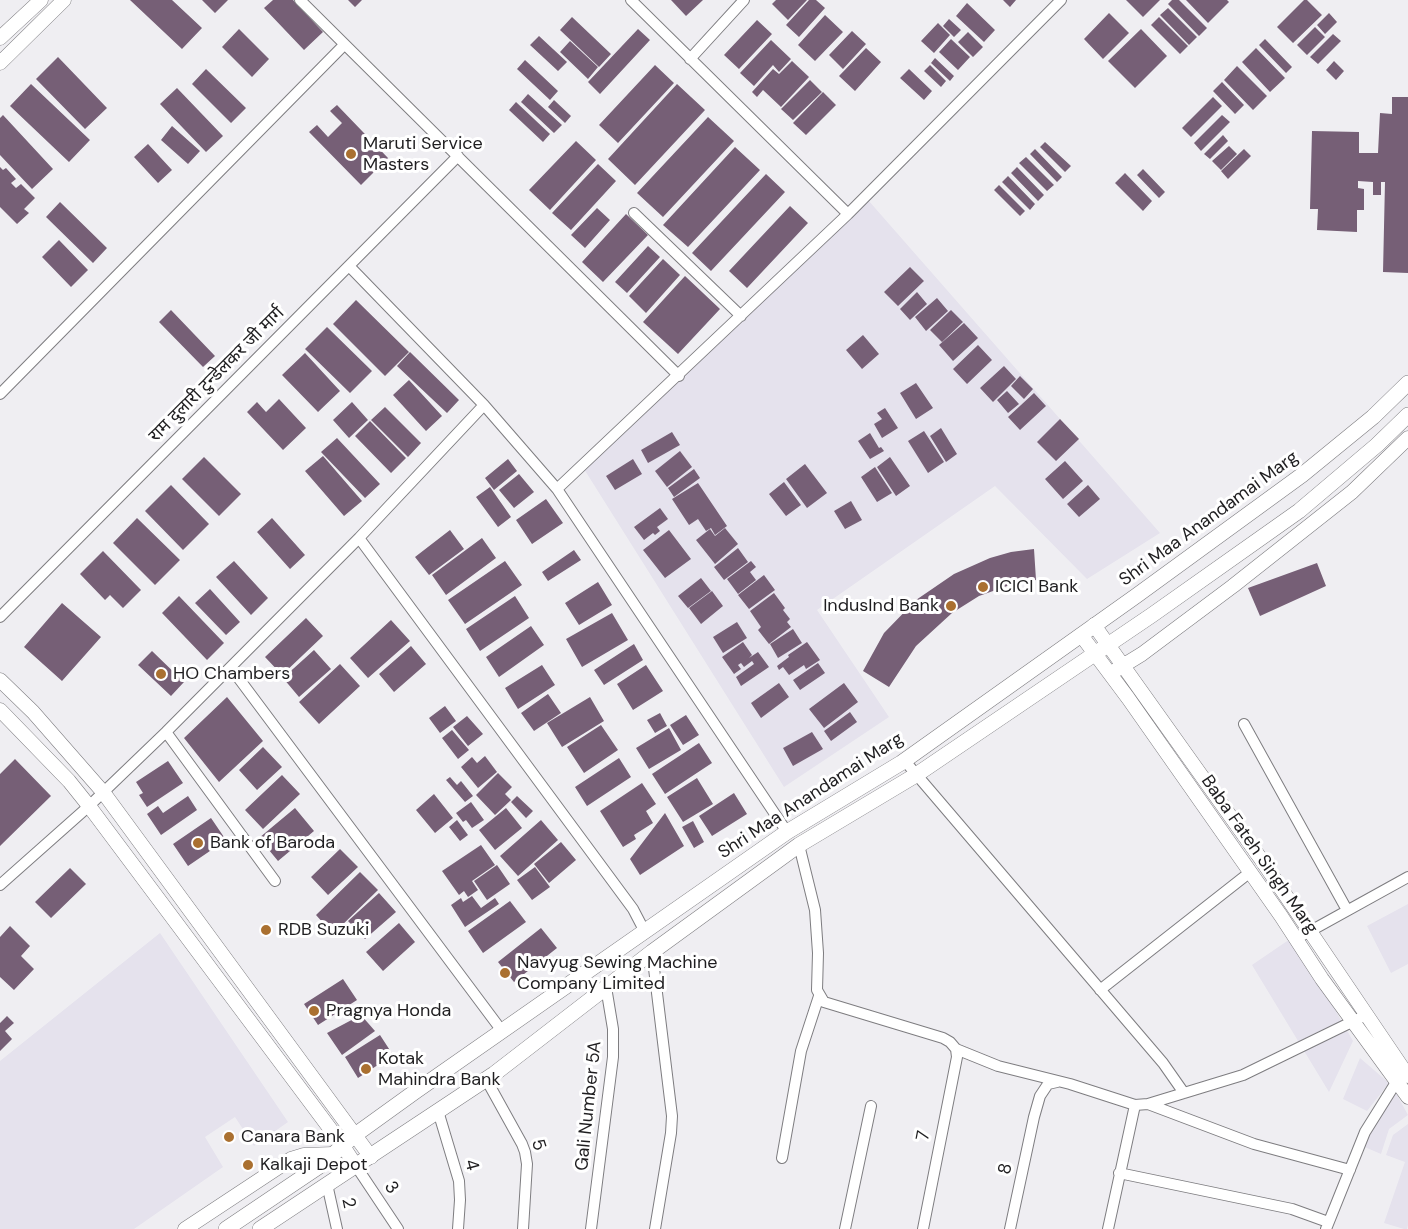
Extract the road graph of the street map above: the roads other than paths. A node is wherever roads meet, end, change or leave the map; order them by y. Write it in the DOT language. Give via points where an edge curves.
graph roads {
  1 [pos="300,0"];
  2 [pos="631,0"];
  3 [pos="744,0"];
  4 [pos="1061,0"];
  5 [pos="60,1"];
  6 [pos="36,2"];
  7 [pos="46,16"];
  8 [pos="0,38"];
  9 [pos="344,45"];
  10 [pos="690,59"];
  11 [pos="0,63"];
  12 [pos="458,156"];
  13 [pos="634,213"];
  14 [pos="848,214"];
  15 [pos="349,266"];
  16 [pos="741,316"];
  17 [pos="679,376"];
  18 [pos="1408,383"];
  19 [pos="0,394"];
  20 [pos="484,405"];
  21 [pos="1408,415"];
  22 [pos="1408,438"];
  23 [pos="558,489"];
  24 [pos="359,538"];
  25 [pos="0,617"];
  26 [pos="1095,625"];
  27 [pos="1081,635"];
  28 [pos="1110,646"];
  29 [pos="1096,655"];
  30 [pos="1124,666"];
  31 [pos="231,668"];
  32 [pos="1110,673"];
  33 [pos="0,680"];
  34 [pos="0,710"];
  35 [pos="1244,724"];
  36 [pos="166,732"];
  37 [pos="904,760"];
  38 [pos="916,776"];
  39 [pos="103,792"];
  40 [pos="89,806"];
  41 [pos="787,832"];
  42 [pos="799,845"];
  43 [pos="1249,873"];
  44 [pos="1408,877"];
  45 [pos="275,881"];
  46 [pos="0,885"];
  47 [pos="1347,910"];
  48 [pos="1309,930"];
  49 [pos="645,932"];
  50 [pos="1296,939"];
  51 [pos="652,952"];
  52 [pos="606,987"];
  53 [pos="1100,990"];
  54 [pos="819,996"];
  55 [pos="1360,1018"];
  56 [pos="502,1031"];
  57 [pos="956,1049"];
  58 [pos="1403,1075"];
  59 [pos="486,1079"];
  60 [pos="1060,1082"];
  61 [pos="1184,1093"];
  62 [pos="1408,1096"];
  63 [pos="1148,1104"];
  64 [pos="1135,1105"];
  65 [pos="871,1106"];
  66 [pos="438,1111"];
  67 [pos="355,1135"];
  68 [pos="338,1150"];
  69 [pos="371,1157"];
  70 [pos="782,1158"];
  71 [pos="356,1166"];
  72 [pos="1350,1170"];
  73 [pos="1119,1173"];
  74 [pos="327,1184"];
  75 [pos="1327,1226"];
  76 [pos="185,1229"];
  77 [pos="226,1229"];
  78 [pos="260,1229"];
  79 [pos="337,1229"];
  80 [pos="398,1229"];
  81 [pos="459,1229"];
  82 [pos="523,1229"];
  83 [pos="591,1229"];
  84 [pos="655,1229"];
  85 [pos="845,1229"];
  86 [pos="923,1229"];
  87 [pos="1011,1229"];
  88 [pos="1108,1229"];
  1 -- 9 [label="street"];
  2 -- 10 [label="street"];
  3 -- 10 [label="street"];
  4 -- 14 [label="street"];
  5 -- 7 [label="street"];
  6 -- 7 [label="street"];
  6 -- 8 [label="street"];
  7 -- 11 [label="street"];
  9 -- 12 [label="street"];
  9 -- 19 [label="street"];
  10 -- 14 [label="street"];
  12 -- 15 [label="street, राम दुलारी टुन्डेलकर जी मार्ग"];
  12 -- 17 [label="street"];
  13 -- 16 [label="street"];
  14 -- 16 [label="street"];
  15 -- 20 [label="street"];
  15 -- 25 [label="street, राम दुलारी टुन्डेलकर जी मार्ग"];
  16 -- 17 [label="street"];
  17 -- 23 [label="street"];
  18 -- 26 [label="main road, Shri Maa Anandamai Marg" via="1302,476"];
  20 -- 23 [label="street"];
  20 -- 24 [label="street"];
  21 -- 28 [label="main road, Shri Maa Anandamai Marg" via="1299,511"];
  22 -- 30 [label="street" via="1352,492"];
  23 -- 41 [label="street"];
  24 -- 31 [label="street"];
  24 -- 49 [label="street" via="633,909"];
  26 -- 27 [label="main road, Shri Maa Anandamai Marg"];
  26 -- 28 [label="street, Baba Fateh Singh Marg"];
  27 -- 29 [label="street, Baba Fateh Singh Marg"];
  27 -- 37 [label="main road, Shri Maa Anandamai Marg"];
  28 -- 29 [label="main road, Shri Maa Anandamai Marg"];
  28 -- 30 [label="street, Baba Fateh Singh Marg"];
  29 -- 32 [label="street, Baba Fateh Singh Marg"];
  29 -- 38 [label="main road, Shri Maa Anandamai Marg"];
  30 -- 32 [label="street"];
  30 -- 48 [label="street, Baba Fateh Singh Marg"];
  31 -- 36 [label="street"];
  31 -- 56 [label="street"];
  32 -- 43 [label="street, Baba Fateh Singh Marg"];
  33 -- 39 [label="street"];
  34 -- 40 [label="street"];
  35 -- 47 [label="street"];
  36 -- 39 [label="street"];
  36 -- 45 [label="street"];
  37 -- 38 [label="street"];
  37 -- 41 [label="main road, Shri Maa Anandamai Marg"];
  38 -- 42 [label="main road, Shri Maa Anandamai Marg"];
  38 -- 53 [label="street"];
  39 -- 40 [label="street"];
  39 -- 67 [label="street"];
  40 -- 46 [label="street"];
  40 -- 68 [label="street"];
  41 -- 49 [label="main road, Shri Maa Anandamai Marg"];
  42 -- 51 [label="main road, Shri Maa Anandamai Marg"];
  42 -- 54 [label="street" via="815,910"];
  43 -- 50 [label="street, Baba Fateh Singh Marg"];
  43 -- 53 [label="street"];
  44 -- 47 [label="street"];
  47 -- 48 [label="street"];
  48 -- 50 [label="street"];
  48 -- 55 [label="street, Baba Fateh Singh Marg"];
  49 -- 56 [label="main road, Shri Maa Anandamai Marg"];
  50 -- 55 [label="street, Baba Fateh Singh Marg" via="1322,979"];
  51 -- 52 [label="main road, Shri Maa Anandamai Marg"];
  51 -- 84 [label="street" via="672,1116"];
  52 -- 59 [label="main road, Shri Maa Anandamai Marg"];
  52 -- 83 [label="street, Gali Number 5A" via="613,1057"];
  53 -- 61 [label="street"];
  54 -- 57 [label="street" via="824,1002 943,1038"];
  54 -- 70 [label="street" via="801,1051"];
  55 -- 58 [label="street, Baba Fateh Singh Marg"];
  55 -- 61 [label="street" via="1243,1075"];
  56 -- 67 [label="main road, Shri Maa Anandamai Marg"];
  57 -- 60 [label="street" via="998,1066"];
  57 -- 86 [label="street, 7"];
  58 -- 62 [label="street, Baba Fateh Singh Marg"];
  58 -- 72 [label="street" via="1365,1132"];
  59 -- 66 [label="main road, Shri Maa Anandamai Marg"];
  59 -- 82 [label="street, 5" via="525,1152"];
  60 -- 64 [label="street"];
  60 -- 87 [label="street, 8" via="1044,1088 1034,1117"];
  61 -- 63 [label="street"];
  63 -- 64 [label="street"];
  63 -- 72 [label="street" via="1254,1144"];
  64 -- 73 [label="street"];
  65 -- 85 [label="street"];
  66 -- 69 [label="main road, Shri Maa Anandamai Marg"];
  66 -- 81 [label="street, 4" via="459,1181"];
  67 -- 68 [label="main road, Shri Maa Anandamai Marg"];
  67 -- 69 [label="street"];
  68 -- 71 [label="street"];
  68 -- 76 [label="street" via="291,1159"];
  68 -- 77 [label="main road, Shri Maa Anandamai Marg"];
  69 -- 71 [label="main road, Shri Maa Anandamai Marg"];
  71 -- 74 [label="main road, Shri Maa Anandamai Marg"];
  71 -- 80 [label="street, 3"];
  72 -- 75 [label="street"];
  73 -- 75 [label="street" via="1292,1209"];
  73 -- 88 [label="street"];
  74 -- 78 [label="main road, Shri Maa Anandamai Marg"];
  74 -- 79 [label="street, 2"];
}
